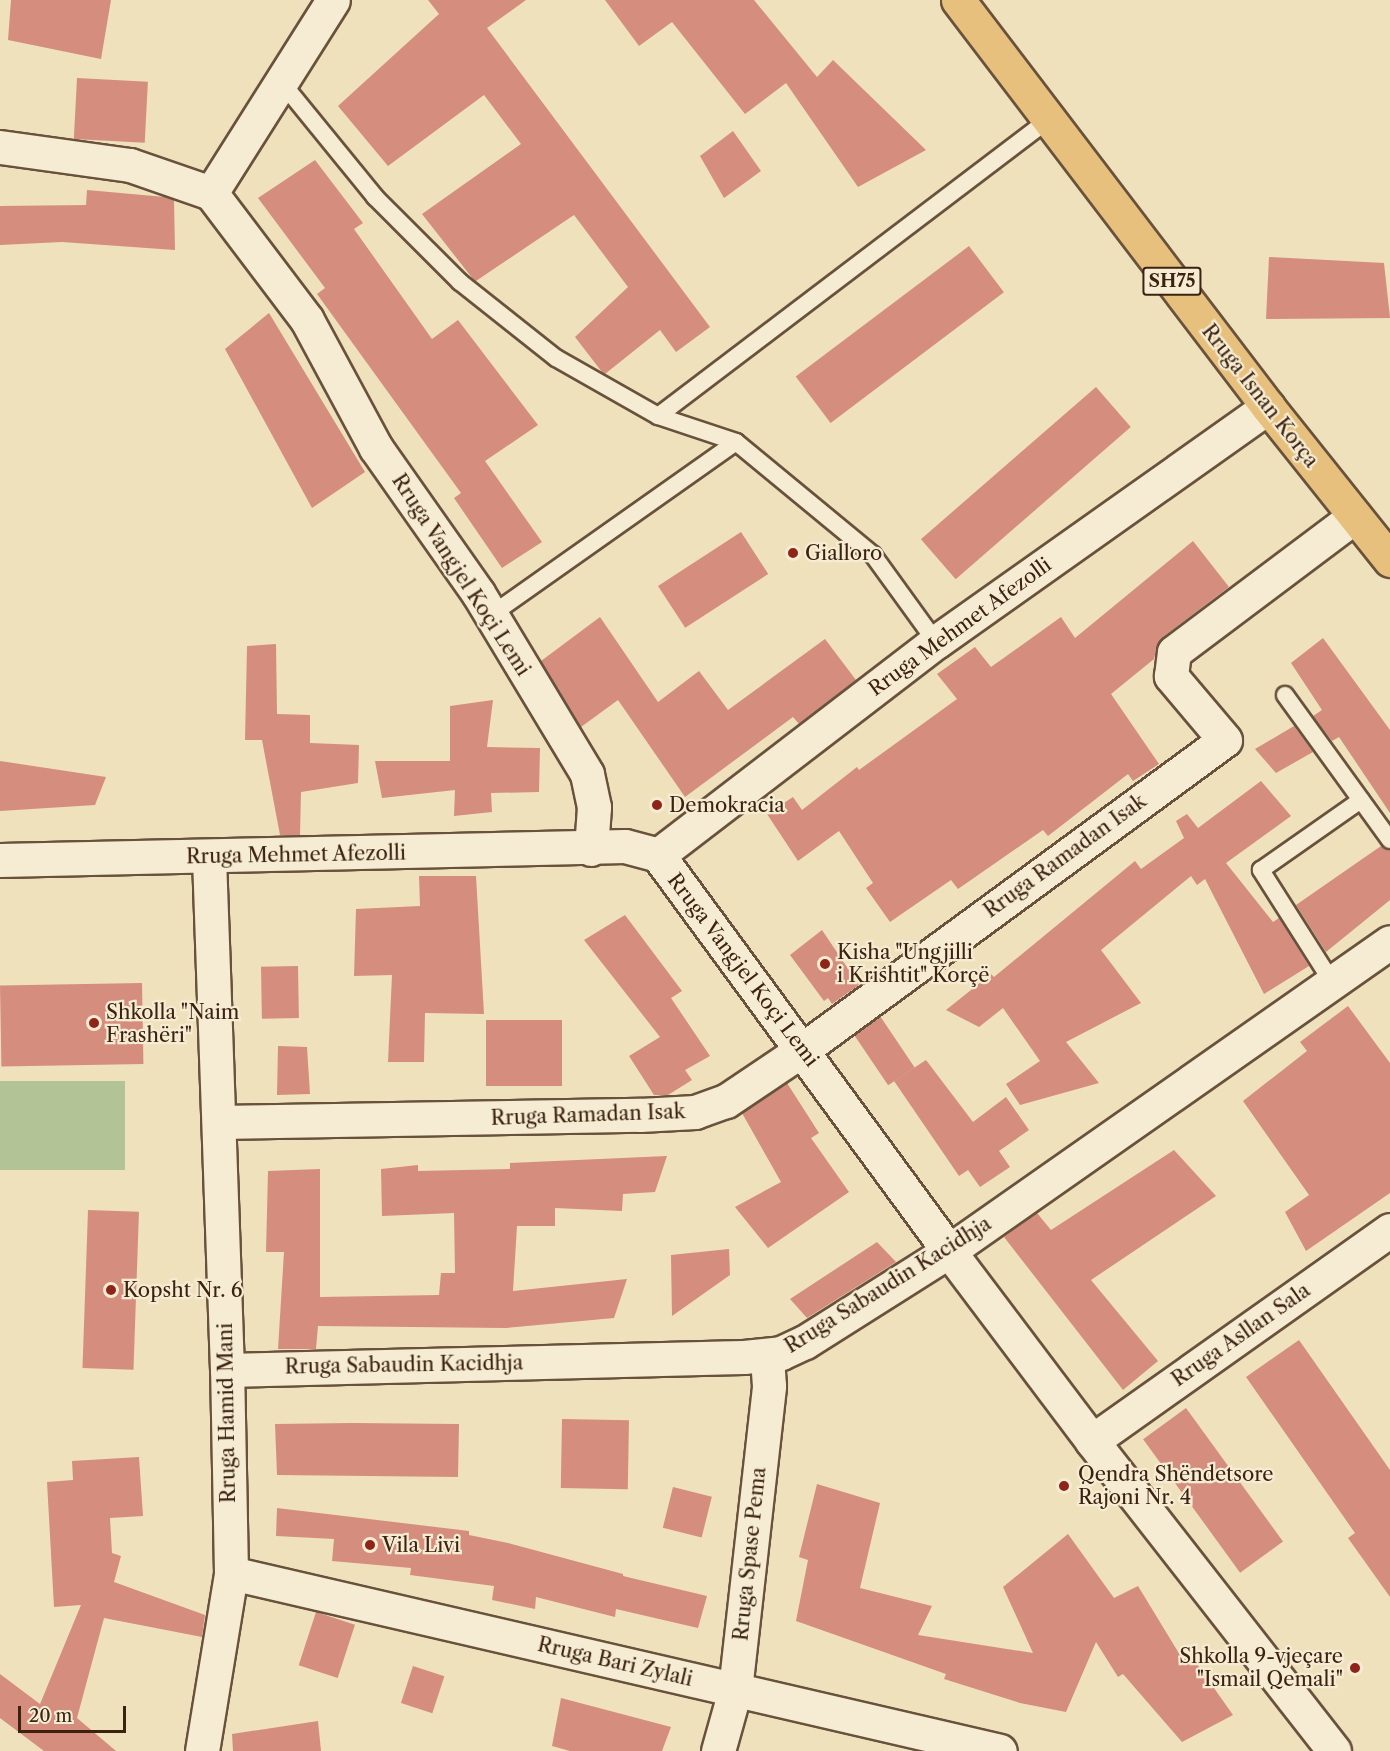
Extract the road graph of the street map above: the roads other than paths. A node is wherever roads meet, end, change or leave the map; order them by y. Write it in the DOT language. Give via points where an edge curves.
graph roads {
  1 [pos="333,0"];
  2 [pos="958,0"];
  3 [pos="283,84"];
  4 [pos="1049,119"];
  5 [pos="0,147"];
  6 [pos="211,193"];
  7 [pos="1268,407"];
  8 [pos="658,416"];
  9 [pos="736,442"];
  10 [pos="1355,516"];
  11 [pos="1390,560"];
  12 [pos="491,615"];
  13 [pos="936,642"];
  14 [pos="1285,696"];
  15 [pos="1361,800"];
  16 [pos="1390,840"];
  17 [pos="591,849"];
  18 [pos="658,855"];
  19 [pos="209,857"];
  20 [pos="0,860"];
  21 [pos="1390,942"];
  22 [pos="1332,982"];
  23 [pos="802,1050"];
  24 [pos="219,1122"];
  25 [pos="1390,1230"];
  26 [pos="949,1251"];
  27 [pos="767,1356"];
  28 [pos="227,1370"];
  29 [pos="1092,1441"];
  30 [pos="231,1573"];
  31 [pos="735,1690"];
  32 [pos="202,1751"];
  33 [pos="718,1751"];
  34 [pos="1000,1751"];
  35 [pos="1334,1751"];
  1 -- 3 [label="street"];
  2 -- 4 [label="main road, Rruga Isnan Korça / SH75"];
  3 -- 6 [label="street"];
  3 -- 8 [label="lane" via="375,197 460,282 556,358"];
  4 -- 7 [label="main road, Rruga Isnan Korça / SH75"];
  4 -- 8 [label="lane"];
  5 -- 6 [label="street" via="130,165"];
  6 -- 12 [label="street, Rruga Vangjel Koçi Lemi" via="307,320 376,448"];
  7 -- 10 [label="main road, Rruga Isnan Korça / SH75"];
  7 -- 13 [label="street, Rruga Mehmet Afezolli"];
  8 -- 9 [label="lane"];
  9 -- 12 [label="lane"];
  9 -- 13 [label="lane" via="873,555"];
  10 -- 11 [label="main road, Rruga Isnan Korça / SH75"];
  10 -- 23 [label="street, Rruga Ramadan Isak" via="1174,652 1171,676 1225,740"];
  12 -- 17 [label="street, Rruga Vangjel Koçi Lemi" via="587,774 594,807"];
  13 -- 18 [label="street, Rruga Mehmet Afezolli"];
  14 -- 15 [label="lane"];
  15 -- 16 [label="lane"];
  15 -- 22 [label="lane" via="1261,870"];
  17 -- 18 [label="street, Rruga Vangjel Koçi Lemi" via="625,846"];
  17 -- 19 [label="street, Rruga Mehmet Afezolli"];
  18 -- 23 [label="street, Rruga Vangjel Koçi Lemi"];
  19 -- 20 [label="street, Rruga Mehmet Afezolli"];
  19 -- 24 [label="street, Rruga Hamid Mani"];
  21 -- 22 [label="street, Rruga Sabaudin Kacidhja"];
  22 -- 26 [label="street, Rruga Sabaudin Kacidhja"];
  23 -- 24 [label="street, Rruga Ramadan Isak" via="726,1101 696,1112"];
  23 -- 26 [label="street, Rruga Vangjel Koçi Lemi"];
  24 -- 28 [label="street, Rruga Hamid Mani"];
  25 -- 29 [label="street, Rruga Asllan Sala"];
  26 -- 27 [label="street, Rruga Sabaudin Kacidhja" via="792,1349"];
  26 -- 29 [label="street, Rruga Vangjel Koçi Lemi"];
  27 -- 28 [label="street, Rruga Sabaudin Kacidhja"];
  27 -- 31 [label="street, Rruga Spase Pema" via="769,1386"];
  28 -- 30 [label="street, Rruga Hamid Mani"];
  29 -- 35 [label="street, Rruga Vangjel Koçi Lemi"];
  30 -- 31 [label="street, Rruga Bari Zylali"];
  30 -- 32 [label="street, Rruga Hamid Mani"];
  31 -- 33 [label="street, Rruga Spase Pema"];
  31 -- 34 [label="street, Rruga Bari Zylali"];
}
